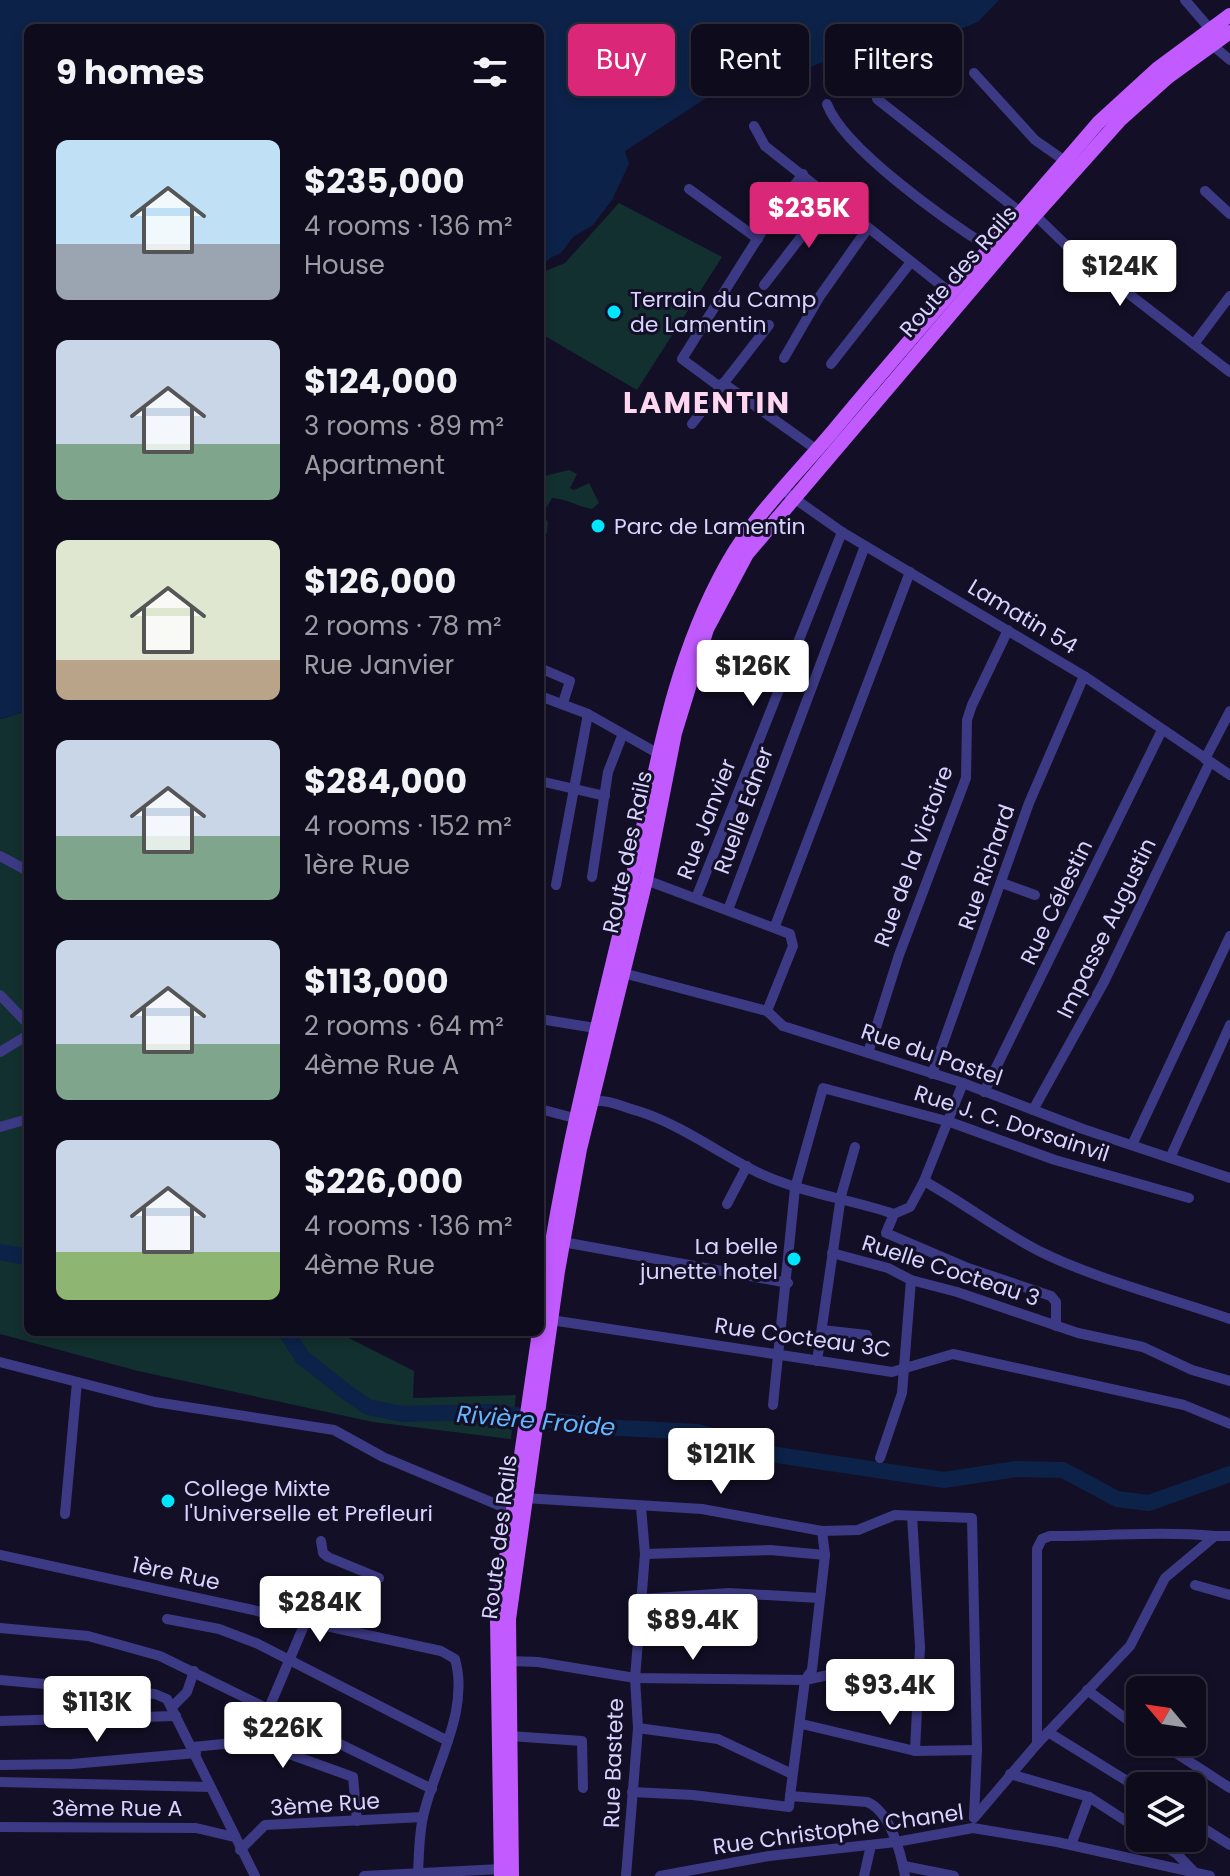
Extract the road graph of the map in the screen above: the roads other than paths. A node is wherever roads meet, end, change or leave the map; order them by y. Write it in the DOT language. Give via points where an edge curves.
graph roads {
  1 [pos="1185,0"];
  2 [pos="1230,15"];
  3 [pos="1230,32"];
  4 [pos="1210,37"];
  5 [pos="1230,60"];
  6 [pos="974,73"];
  7 [pos="877,99"];
  8 [pos="827,104"];
  9 [pos="754,126"];
  10 [pos="1065,161"];
  11 [pos="803,174"];
  12 [pos="689,189"];
  13 [pos="1205,191"];
  14 [pos="831,198"];
  15 [pos="1028,214"];
  16 [pos="1230,214"];
  17 [pos="868,228"];
  18 [pos="758,239"];
  19 [pos="990,248"];
  20 [pos="911,262"];
  21 [pos="764,285"];
  22 [pos="951,293"];
  23 [pos="1230,296"];
  24 [pos="769,325"];
  25 [pos="1194,344"];
  26 [pos="784,358"];
  27 [pos="831,364"];
  28 [pos="1230,372"];
  29 [pos="722,385"];
  30 [pos="692,424"];
  31 [pos="817,450"];
  32 [pos="787,493"];
  33 [pos="842,532"];
  34 [pos="865,546"];
  35 [pos="910,572"];
  36 [pos="1008,630"];
  37 [pos="544,670"];
  38 [pos="1084,676"];
  39 [pos="544,697"];
  40 [pos="563,703"];
  41 [pos="1230,711"];
  42 [pos="588,714"];
  43 [pos="1162,730"];
  44 [pos="622,736"];
  45 [pos="657,753"];
  46 [pos="1208,760"];
  47 [pos="1230,775"];
  48 [pos="544,782"];
  49 [pos="574,788"];
  50 [pos="605,796"];
  51 [pos="0,856"];
  52 [pos="24,869"];
  53 [pos="592,877"];
  54 [pos="646,880"];
  55 [pos="1002,883"];
  56 [pos="556,885"];
  57 [pos="1035,895"];
  58 [pos="696,898"];
  59 [pos="728,910"];
  60 [pos="775,926"];
  61 [pos="1230,936"];
  62 [pos="623,973"];
  63 [pos="0,995"];
  64 [pos="767,1011"];
  65 [pos="24,1020"];
  66 [pos="544,1020"];
  67 [pos="1230,1025"];
  68 [pos="595,1028"];
  69 [pos="24,1037"];
  70 [pos="0,1052"];
  71 [pos="868,1053"];
  72 [pos="932,1074"];
  73 [pos="963,1083"];
  74 [pos="984,1092"];
  75 [pos="591,1102"];
  76 [pos="544,1110"];
  77 [pos="1033,1110"];
  78 [pos="574,1118"];
  79 [pos="24,1120"];
  80 [pos="950,1122"];
  81 [pos="0,1127"];
  82 [pos="1132,1145"];
  83 [pos="855,1147"];
  84 [pos="1170,1158"];
  85 [pos="747,1166"];
  86 [pos="1230,1178"];
  87 [pos="924,1181"];
  88 [pos="795,1188"];
  89 [pos="841,1196"];
  90 [pos="1189,1198"];
  91 [pos="727,1204"];
  92 [pos="894,1214"];
  93 [pos="563,1242"];
  94 [pos="832,1253"];
  95 [pos="911,1280"];
  96 [pos="788,1283"];
  97 [pos="544,1311"];
  98 [pos="1230,1319"];
  99 [pos="544,1322"];
  100 [pos="544,1326"];
  101 [pos="1056,1326"];
  102 [pos="822,1330"];
  103 [pos="867,1335"];
  104 [pos="542,1336"];
  105 [pos="779,1355"];
  106 [pos="817,1361"];
  107 [pos="0,1362"];
  108 [pos="904,1369"];
  109 [pos="1230,1381"];
  110 [pos="77,1382"];
  111 [pos="773,1405"];
  112 [pos="1230,1424"];
  113 [pos="880,1458"];
  114 [pos="522,1471"];
  115 [pos="524,1498"];
  116 [pos="641,1507"];
  117 [pos="510,1510"];
  118 [pos="65,1514"];
  119 [pos="912,1516"];
  120 [pos="822,1531"];
  121 [pos="1215,1536"];
  122 [pos="1230,1536"];
  123 [pos="321,1541"];
  124 [pos="645,1554"];
  125 [pos="0,1555"];
  126 [pos="825,1555"];
  127 [pos="379,1578"];
  128 [pos="1195,1585"];
  129 [pos="1230,1595"];
  130 [pos="819,1598"];
  131 [pos="641,1599"];
  132 [pos="167,1619"];
  133 [pos="305,1623"];
  134 [pos="0,1628"];
  135 [pos="509,1661"];
  136 [pos="288,1662"];
  137 [pos="194,1671"];
  138 [pos="875,1672"];
  139 [pos="635,1678"];
  140 [pos="0,1680"];
  141 [pos="805,1680"];
  142 [pos="1087,1690"];
  143 [pos="269,1708"];
  144 [pos="174,1711"];
  145 [pos="1126,1719"];
  146 [pos="0,1721"];
  147 [pos="802,1724"];
  148 [pos="638,1728"];
  149 [pos="1048,1732"];
  150 [pos="510,1736"];
  151 [pos="448,1741"];
  152 [pos="1037,1744"];
  153 [pos="194,1750"];
  154 [pos="977,1750"];
  155 [pos="915,1751"];
  156 [pos="1181,1756"];
  157 [pos="0,1765"];
  158 [pos="790,1773"];
  159 [pos="1010,1774"];
  160 [pos="1126,1780"];
  161 [pos="0,1782"];
  162 [pos="210,1787"];
  163 [pos="583,1788"];
  164 [pos="1230,1788"];
  165 [pos="432,1789"];
  166 [pos="632,1792"];
  167 [pos="790,1796"];
  168 [pos="1089,1797"];
  169 [pos="423,1817"];
  170 [pos="357,1821"];
  171 [pos="1126,1821"];
  172 [pos="973,1823"];
  173 [pos="0,1827"];
  174 [pos="1206,1830"];
  175 [pos="234,1837"];
  176 [pos="896,1842"];
  177 [pos="871,1845"];
  178 [pos="1071,1845"];
  179 [pos="1230,1845"];
  180 [pos="240,1850"];
  181 [pos="1174,1852"];
  182 [pos="905,1871"];
  183 [pos="418,1873"];
  184 [pos="698,1873"];
  185 [pos="1175,1873"];
  186 [pos="505,1874"];
  187 [pos="1197,1875"];
  188 [pos="255,1876"];
  189 [pos="364,1876"];
  190 [pos="626,1876"];
  191 [pos="660,1876"];
  192 [pos="864,1876"];
  193 [pos="954,1876"];
  194 [pos="1210,1876"];
  1 -- 4 [label="street"];
  2 -- 4 [label="main road, Route des Rails"];
  3 -- 4 [label="main road, Route des Rails"];
  4 -- 5 [label="street"];
  4 -- 10 [label="main road, Route des Rails" via="1128,93"];
  4 -- 15 [label="main road, Route des Rails"];
  6 -- 10 [label="street" via="1035,140"];
  7 -- 15 [label="street"];
  8 -- 19 [label="street" via="841,129 943,217"];
  9 -- 11 [label="street" via="765,146"];
  10 -- 15 [label="main road, Route des Rails"];
  11 -- 14 [label="street"];
  11 -- 18 [label="street"];
  12 -- 18 [label="street"];
  13 -- 16 [label="street"];
  14 -- 17 [label="street"];
  14 -- 21 [label="street"];
  15 -- 19 [label="main road, Route des Rails"];
  15 -- 25 [label="street"];
  15 -- 32 [label="main road, Route des Rails"];
  17 -- 20 [label="street"];
  17 -- 26 [label="street"];
  18 -- 29 [label="street" via="682,359"];
  19 -- 22 [label="main road, Route des Rails"];
  20 -- 22 [label="street"];
  20 -- 27 [label="street"];
  22 -- 31 [label="main road, Route des Rails"];
  23 -- 25 [label="street"];
  24 -- 29 [label="street"];
  25 -- 28 [label="street"];
  29 -- 30 [label="street"];
  29 -- 31 [label="street"];
  31 -- 32 [label="main road, Route des Rails"];
  32 -- 33 [label="street, Lamatin 54"];
  32 -- 45 [label="main road, Route des Rails" via="728,562 705,606 673,687"];
  32 -- 54 [label="main road, Route des Rails" via="707,629 675,733"];
  33 -- 34 [label="street, Lamatin 54"];
  33 -- 58 [label="street, Rue Janvier"];
  34 -- 35 [label="street, Lamatin 54"];
  34 -- 59 [label="street, Ruelle Edner"];
  35 -- 36 [label="street, Lamatin 54"];
  35 -- 60 [label="street"];
  36 -- 38 [label="street, Lamatin 54"];
  36 -- 71 [label="street, Rue de la Victoire" via="967,720 966,778"];
  37 -- 40 [label="street" via="570,681"];
  38 -- 43 [label="street, Lamatin 54"];
  38 -- 55 [label="street, Rue Richard" via="1029,803"];
  39 -- 40 [label="street"];
  40 -- 42 [label="street"];
  41 -- 46 [label="street, Impasse Augustin"];
  42 -- 44 [label="street"];
  42 -- 49 [label="street"];
  43 -- 46 [label="street, Lamatin 54"];
  43 -- 74 [label="street, Rue Célestin"];
  44 -- 45 [label="street"];
  44 -- 50 [label="street"];
  45 -- 68 [label="main road, Route des Rails"];
  46 -- 47 [label="street, Lamatin 54"];
  46 -- 77 [label="street, Impasse Augustin" via="1104,982"];
  48 -- 49 [label="street"];
  49 -- 50 [label="street"];
  49 -- 56 [label="street"];
  50 -- 53 [label="street"];
  51 -- 52 [label="street"];
  54 -- 58 [label="street"];
  54 -- 62 [label="main road, Route des Rails"];
  55 -- 57 [label="street"];
  55 -- 72 [label="street, Rue Richard"];
  58 -- 59 [label="street"];
  59 -- 60 [label="street"];
  60 -- 64 [label="street" via="790,934 793,946"];
  61 -- 82 [label="street"];
  62 -- 64 [label="street, Rue du Pastel"];
  62 -- 75 [label="main road, Route des Rails"];
  63 -- 65 [label="street"];
  64 -- 71 [label="street, Rue du Pastel" via="783,1026"];
  66 -- 68 [label="street"];
  67 -- 84 [label="street"];
  68 -- 78 [label="main road, Route des Rails"];
  69 -- 70 [label="street"];
  71 -- 72 [label="street, Rue du Pastel"];
  72 -- 73 [label="street, Rue du Pastel"];
  73 -- 74 [label="street, Rue du Pastel"];
  73 -- 80 [label="street"];
  74 -- 77 [label="street, Rue du Pastel"];
  75 -- 85 [label="street" via="601,1100 660,1118"];
  75 -- 93 [label="main road, Route des Rails"];
  76 -- 78 [label="street"];
  77 -- 82 [label="street, Rue du Pastel"];
  78 -- 97 [label="main road, Route des Rails"];
  79 -- 81 [label="street"];
  80 -- 87 [label="street"];
  80 -- 88 [label="street, Rue J. C. Dorsainvil" via="823,1088"];
  80 -- 90 [label="street, Rue J. C. Dorsainvil" via="1055,1160"];
  82 -- 84 [label="street, Rue du Pastel"];
  83 -- 89 [label="street"];
  84 -- 86 [label="street, Rue du Pastel"];
  85 -- 88 [label="street"];
  85 -- 91 [label="street"];
  87 -- 92 [label="street" via="910,1207"];
  87 -- 98 [label="street" via="1043,1253"];
  88 -- 89 [label="street"];
  88 -- 96 [label="street"];
  89 -- 92 [label="street"];
  89 -- 94 [label="street"];
  92 -- 101 [label="street, Ruelle Cocteau 3" via="886,1233 1051,1296"];
  93 -- 96 [label="street"];
  93 -- 99 [label="main road, Route des Rails"];
  94 -- 95 [label="street, Ruelle Cocteau 3"];
  94 -- 102 [label="street"];
  95 -- 101 [label="street, Ruelle Cocteau 3"];
  95 -- 108 [label="street"];
  96 -- 105 [label="street"];
  100 -- 105 [label="street, Rue Cocteau 3C"];
  101 -- 109 [label="street, Ruelle Cocteau 3" via="1143,1347"];
  102 -- 103 [label="street"];
  102 -- 106 [label="street"];
  104 -- 114 [label="main road, Route des Rails"];
  105 -- 106 [label="street, Rue Cocteau 3C"];
  105 -- 111 [label="street"];
  106 -- 108 [label="street, Rue Cocteau 3C" via="892,1372"];
  107 -- 110 [label="street"];
  108 -- 112 [label="street, Rue Cocteau 3C" via="953,1354 1184,1405"];
  108 -- 113 [label="street" via="902,1393"];
  110 -- 117 [label="street" via="242,1418 334,1430 383,1457"];
  110 -- 118 [label="street"];
  114 -- 115 [label="main road, Route des Rails"];
  114 -- 117 [label="main road, Route des Rails"];
  115 -- 116 [label="street"];
  115 -- 135 [label="main road, Route des Rails"];
  116 -- 120 [label="street" via="702,1509"];
  116 -- 124 [label="street, Rue Bastete"];
  117 -- 186 [label="main road, Route des Rails" via="497,1619"];
  119 -- 120 [label="street" via="895,1515 858,1530"];
  119 -- 154 [label="street" via="972,1518"];
  119 -- 155 [label="street" via="920,1647"];
  120 -- 126 [label="street"];
  121 -- 122 [label="street"];
  121 -- 142 [label="street" via="1165,1578 1130,1646"];
  121 -- 152 [label="street" via="1165,1531 1042,1539 1037,1549"];
  123 -- 127 [label="street" via="328,1557"];
  124 -- 126 [label="street" via="770,1550"];
  124 -- 131 [label="street, Rue Bastete"];
  125 -- 133 [label="street, 1ère Rue"];
  126 -- 130 [label="street"];
  128 -- 129 [label="street"];
  130 -- 131 [label="street" via="729,1593"];
  130 -- 141 [label="street" via="812,1670"];
  131 -- 139 [label="street, Rue Bastete"];
  132 -- 136 [label="street" via="219,1629"];
  133 -- 136 [label="street"];
  133 -- 151 [label="street, 1ère Rue" via="441,1651 455,1659 460,1676"];
  134 -- 137 [label="street" via="88,1636"];
  135 -- 139 [label="street"];
  135 -- 150 [label="main road, Route des Rails"];
  136 -- 143 [label="street"];
  136 -- 151 [label="street"];
  137 -- 143 [label="street"];
  137 -- 144 [label="street"];
  138 -- 141 [label="street" via="852,1670"];
  139 -- 141 [label="street"];
  139 -- 148 [label="street, Rue Bastete"];
  140 -- 144 [label="street" via="155,1694"];
  141 -- 147 [label="street"];
  142 -- 145 [label="street"];
  142 -- 149 [label="street"];
  143 -- 165 [label="street"];
  144 -- 146 [label="street"];
  144 -- 153 [label="street"];
  147 -- 155 [label="street"];
  147 -- 158 [label="street"];
  148 -- 158 [label="street" via="718,1739"];
  148 -- 166 [label="street, Rue Bastete"];
  149 -- 152 [label="street"];
  149 -- 160 [label="street"];
  150 -- 163 [label="street" via="582,1741"];
  150 -- 186 [label="main road, Route des Rails"];
  151 -- 165 [label="street, 1ère Rue"];
  152 -- 159 [label="street"];
  153 -- 157 [label="street" via="72,1764"];
  153 -- 162 [label="street"];
  153 -- 170 [label="street" via="253,1741 353,1777"];
  154 -- 155 [label="street"];
  154 -- 172 [label="street"];
  156 -- 164 [label="street"];
  158 -- 167 [label="street"];
  159 -- 168 [label="street"];
  159 -- 172 [label="street"];
  161 -- 162 [label="street"];
  162 -- 175 [label="street"];
  165 -- 169 [label="street, 1ère Rue"];
  166 -- 167 [label="street" via="789,1807"];
  166 -- 190 [label="street, Rue Bastete"];
  167 -- 176 [label="street" via="876,1806"];
  168 -- 171 [label="street"];
  168 -- 178 [label="street"];
  169 -- 170 [label="street, 3ème Rue"];
  169 -- 183 [label="street, 1ère Rue"];
  170 -- 180 [label="street, 3ème Rue" via="265,1825"];
  172 -- 176 [label="street, Rue Christophe Chanel"];
  172 -- 178 [label="street, Rue Christophe Chanel"];
  173 -- 175 [label="street, 3ème Rue A" via="196,1828"];
  174 -- 179 [label="street"];
  175 -- 180 [label="street"];
  176 -- 177 [label="street, Rue Christophe Chanel"];
  176 -- 182 [label="street"];
  177 -- 184 [label="street, Rue Christophe Chanel" via="769,1856"];
  177 -- 192 [label="street"];
  178 -- 185 [label="street, Rue Christophe Chanel"];
  180 -- 188 [label="street"];
  181 -- 187 [label="street"];
  182 -- 193 [label="street"];
  183 -- 186 [label="street"];
  183 -- 189 [label="street"];
  184 -- 191 [label="street, Rue Christophe Chanel"];
  185 -- 187 [label="street, Rue Christophe Chanel"];
  187 -- 194 [label="street, Rue Christophe Chanel"];
}
